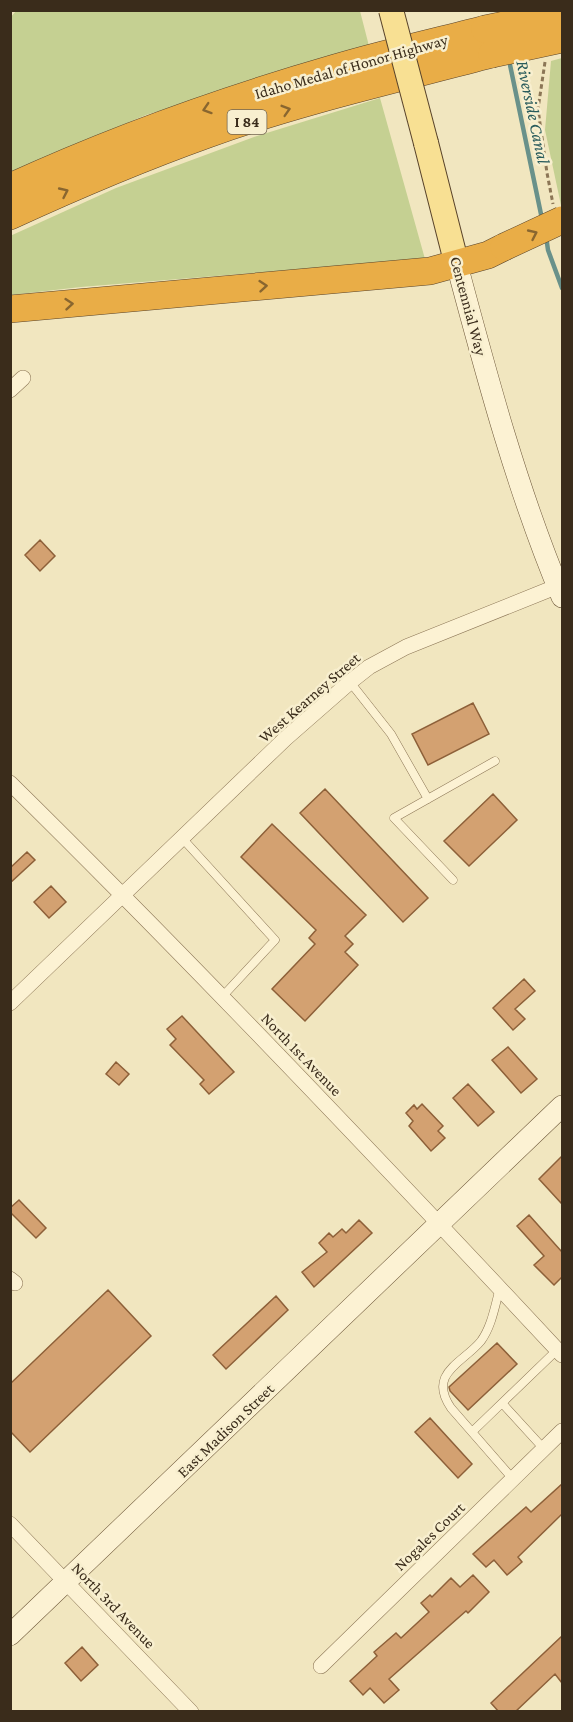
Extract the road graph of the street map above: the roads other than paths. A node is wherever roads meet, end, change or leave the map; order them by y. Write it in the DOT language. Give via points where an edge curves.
graph roads {
  1 [pos="391,10"];
  2 [pos="562,13"];
  3 [pos="553,46"];
  4 [pos="10,187"];
  5 [pos="558,214"];
  6 [pos="10,216"];
  7 [pos="457,264"];
  8 [pos="10,309"];
  9 [pos="23,378"];
  10 [pos="10,390"];
  11 [pos="560,591"];
  12 [pos="350,682"];
  13 [pos="495,761"];
  14 [pos="10,783"];
  15 [pos="428,799"];
  16 [pos="182,838"];
  17 [pos="453,880"];
  18 [pos="123,895"];
  19 [pos="222,997"];
  20 [pos="10,1004"];
  21 [pos="562,1106"];
  22 [pos="440,1224"];
  23 [pos="500,1288"];
  24 [pos="560,1353"];
  25 [pos="502,1403"];
  26 [pos="562,1431"];
  27 [pos="472,1432"];
  28 [pos="544,1449"];
  29 [pos="513,1479"];
  30 [pos="10,1524"];
  31 [pos="67,1582"];
  32 [pos="10,1635"];
  33 [pos="321,1666"];
  34 [pos="191,1712"];
  1 -- 7 [label="main road, Centennial Way, bridge"];
  2 -- 4 [label="highway, Idaho Medal of Honor Highway / I 84, one-way, bridge" via="485,28 335,68 182,117 61,163"];
  6 -- 3 [label="highway, I 84, one-way, bridge" via="208,134 348,91 492,54"];
  7 -- 5 [label="highway, one-way, bridge" via="488,255"];
  8 -- 7 [label="highway, one-way" via="430,271"];
  7 -- 11 [label="main road, Centennial Way" via="500,423"];
  9 -- 10 [label="street"];
  11 -- 12 [label="street, West Kearney Street" via="406,647"];
  12 -- 15 [label="lane" via="391,734"];
  12 -- 16 [label="street, West Kearney Street"];
  13 -- 15 [label="lane"];
  14 -- 18 [label="street, North 1st Avenue"];
  15 -- 17 [label="lane" via="394,818"];
  16 -- 18 [label="street, West Kearney Street"];
  16 -- 19 [label="lane" via="275,940"];
  18 -- 19 [label="street, North 1st Avenue"];
  18 -- 20 [label="street, West Kearney Street"];
  19 -- 22 [label="street, North 1st Avenue"];
  21 -- 22 [label="main road, East Madison Street"];
  22 -- 23 [label="street, North 1st Avenue"];
  22 -- 31 [label="main road, East Madison Street"];
  23 -- 24 [label="street, North 1st Avenue"];
  23 -- 27 [label="lane" via="488,1330 444,1378 446,1401"];
  24 -- 25 [label="lane"];
  25 -- 27 [label="lane"];
  25 -- 28 [label="lane"];
  26 -- 28 [label="street, Nogales Court"];
  27 -- 29 [label="lane"];
  28 -- 29 [label="street, Nogales Court"];
  29 -- 33 [label="street, Nogales Court"];
  30 -- 31 [label="street, North 3rd Avenue"];
  31 -- 32 [label="main road, East Madison Street"];
  31 -- 34 [label="street, North 3rd Avenue"];
}
